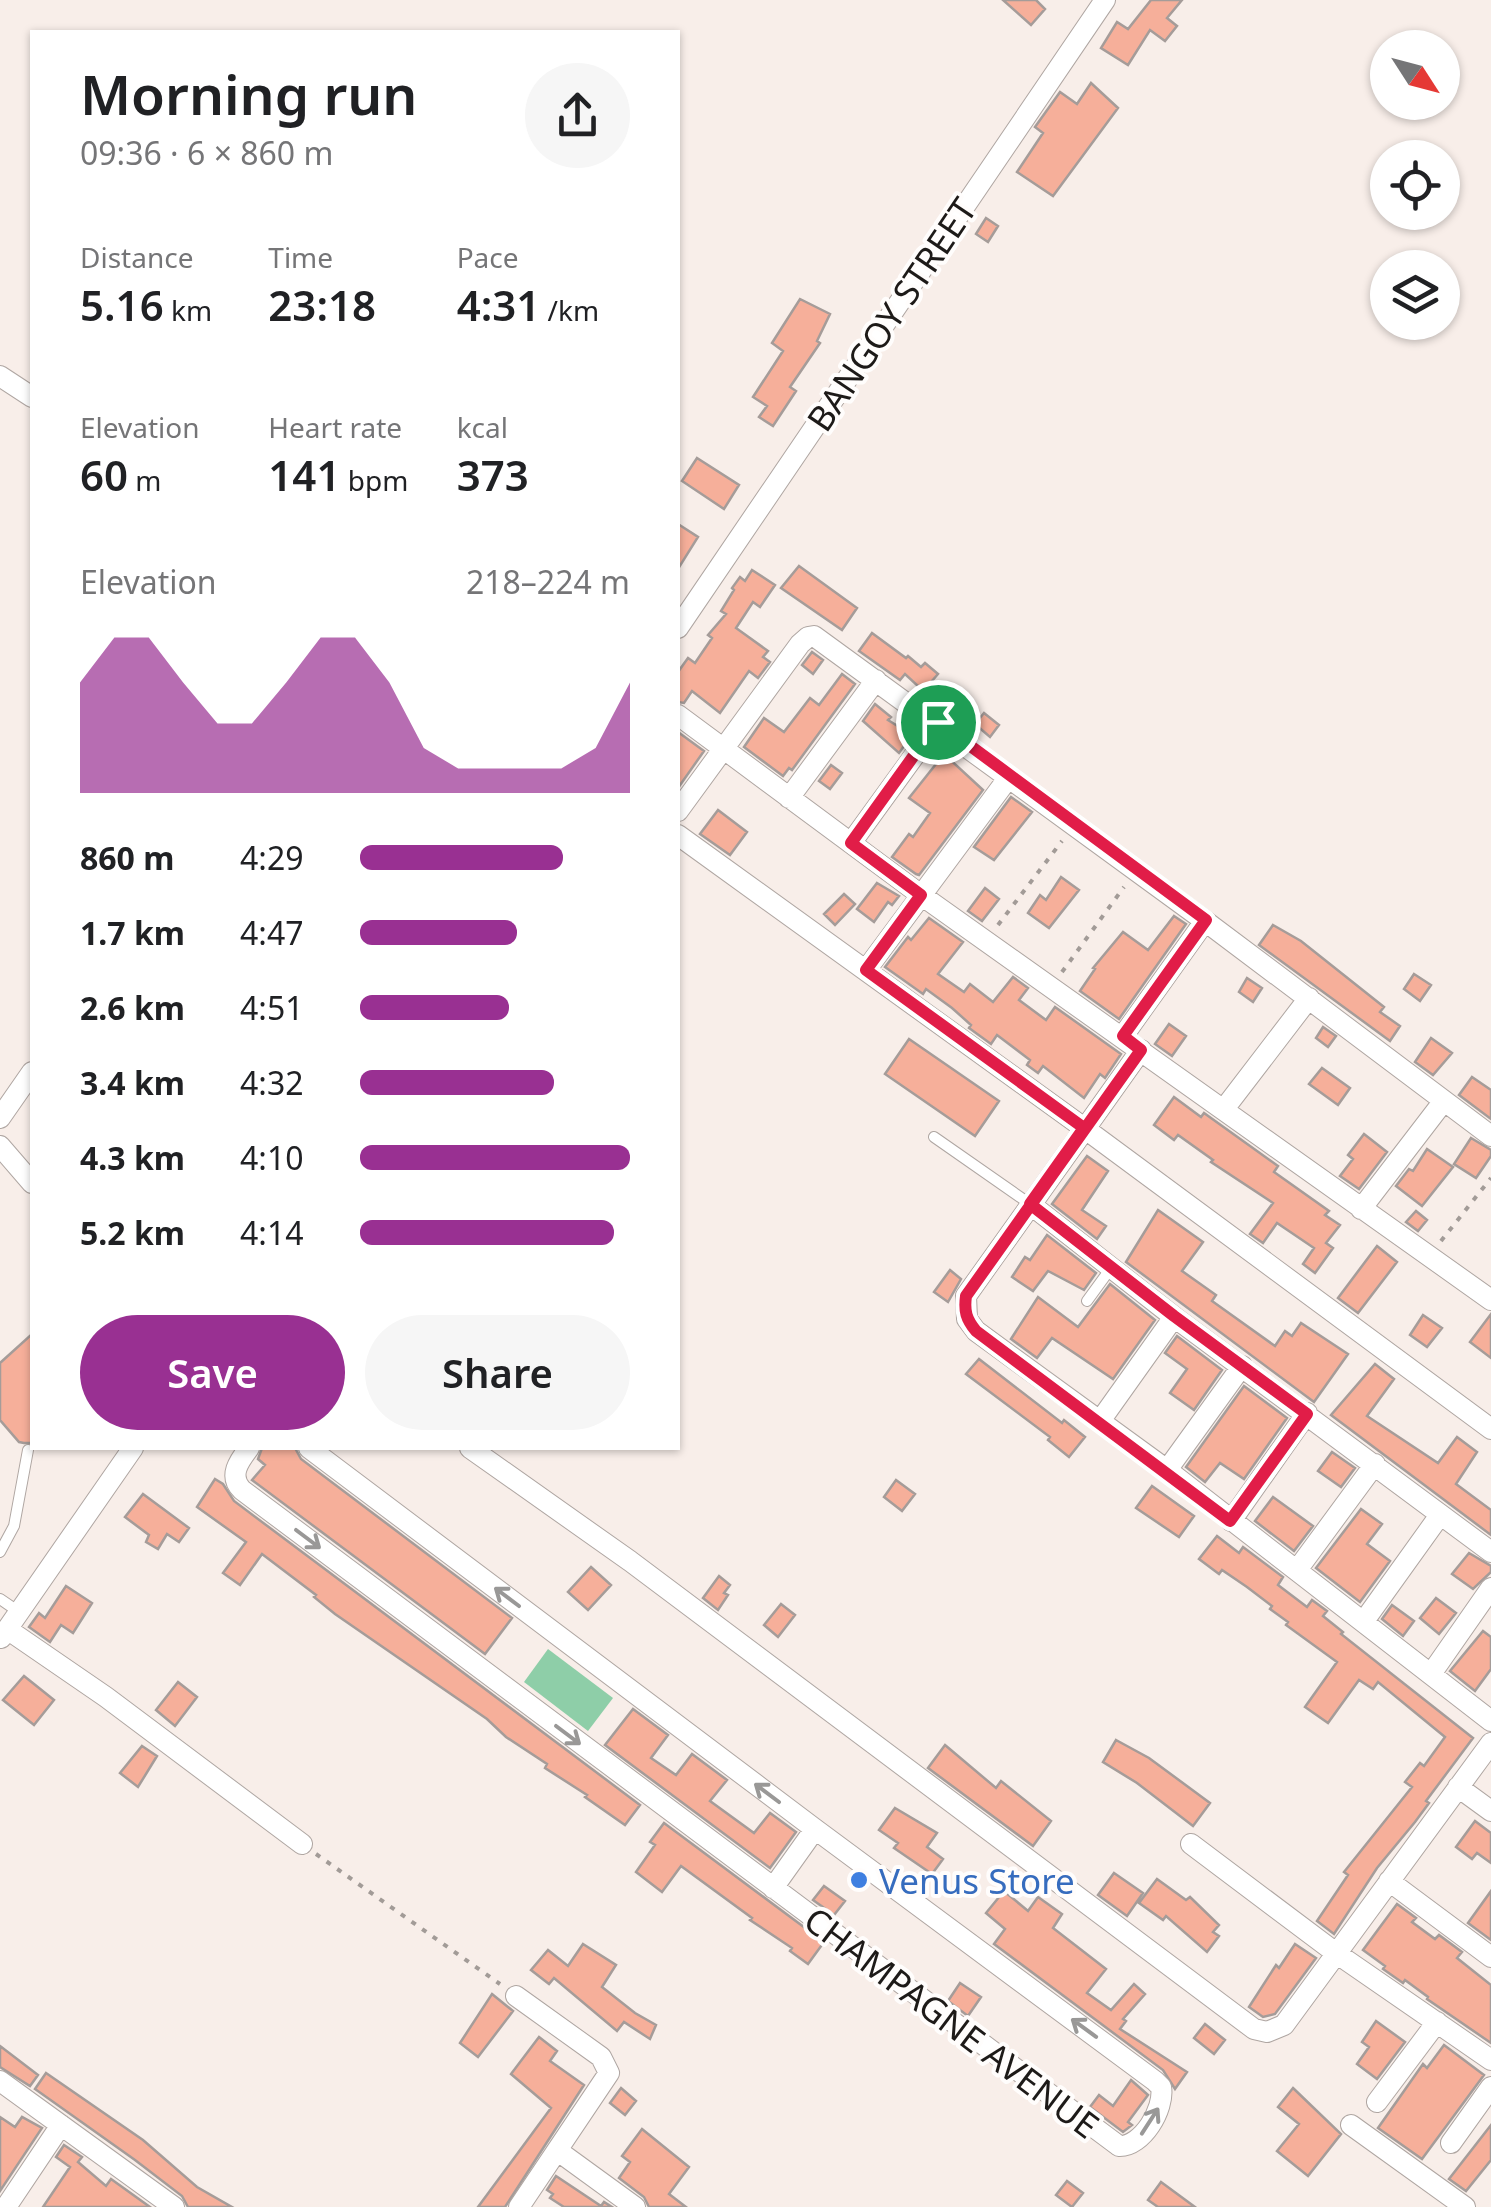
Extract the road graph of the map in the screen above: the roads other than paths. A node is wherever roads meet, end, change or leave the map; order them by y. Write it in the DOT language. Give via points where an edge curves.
graph roads {
  1 [pos="1105,0"];
  2 [pos="0,376"];
  3 [pos="30,396"];
  4 [pos="680,625"];
  5 [pos="876,680"];
  6 [pos="680,717"];
  7 [pos="938,722"];
  8 [pos="722,750"];
  9 [pos="1009,777"];
  10 [pos="788,798"];
  11 [pos="680,808"];
  12 [pos="680,837"];
  13 [pos="851,843"];
  14 [pos="921,895"];
  15 [pos="1206,920"];
  16 [pos="866,970"];
  17 [pos="1308,998"];
  18 [pos="1123,1036"];
  19 [pos="1141,1050"];
  20 [pos="30,1075"];
  21 [pos="1443,1102"];
  22 [pos="1224,1109"];
  23 [pos="0,1118"];
  24 [pos="1084,1128"];
  25 [pos="1491,1136"];
  26 [pos="934,1138"];
  27 [pos="0,1146"];
  28 [pos="30,1180"];
  29 [pos="1030,1204"];
  30 [pos="1362,1208"];
  31 [pos="1111,1268"];
  32 [pos="1491,1300"];
  33 [pos="1087,1301"];
  34 [pos="1174,1316"];
  35 [pos="1242,1366"];
  36 [pos="1307,1414"];
  37 [pos="1100,1421"];
  38 [pos="1491,1429"];
  39 [pos="28,1450"];
  40 [pos="132,1450"];
  41 [pos="245,1450"];
  42 [pos="312,1450"];
  43 [pos="473,1450"];
  44 [pos="1375,1464"];
  45 [pos="1167,1470"];
  46 [pos="1440,1515"];
  47 [pos="1230,1521"];
  48 [pos="0,1552"];
  49 [pos="1491,1552"];
  50 [pos="1297,1570"];
  51 [pos="1491,1588"];
  52 [pos="0,1600"];
  53 [pos="1364,1621"];
  54 [pos="8,1627"];
  55 [pos="1432,1674"];
  56 [pos="1491,1720"];
  57 [pos="1491,1743"];
  58 [pos="1458,1788"];
  59 [pos="1491,1811"];
  60 [pos="815,1829"];
  61 [pos="302,1844"];
  62 [pos="1191,1844"];
  63 [pos="1389,1880"];
  64 [pos="773,1888"];
  65 [pos="1336,1953"];
  66 [pos="1491,1957"];
  67 [pos="516,1996"];
  68 [pos="1436,2022"];
  69 [pos="1491,2060"];
  70 [pos="1,2085"];
  71 [pos="1491,2087"];
  72 [pos="1377,2102"];
  73 [pos="1350,2124"];
  74 [pos="61,2125"];
  75 [pos="1451,2143"];
  76 [pos="558,2151"];
  77 [pos="6,2207"];
  78 [pos="174,2207"];
  79 [pos="519,2207"];
  80 [pos="635,2207"];
  81 [pos="1464,2207"];
  1 -- 4 [label="street, BANGOY STREET"];
  2 -- 3 [label="street"];
  5 -- 7 [label="street"];
  5 -- 8 [label="street" via="808,636"];
  5 -- 10 [label="street"];
  6 -- 8 [label="street"];
  7 -- 9 [label="street"];
  7 -- 13 [label="street"];
  8 -- 10 [label="street"];
  8 -- 11 [label="street"];
  9 -- 14 [label="street"];
  9 -- 15 [label="street"];
  10 -- 13 [label="street"];
  12 -- 16 [label="street"];
  13 -- 14 [label="street"];
  14 -- 16 [label="street"];
  14 -- 18 [label="street"];
  15 -- 17 [label="street"];
  15 -- 18 [label="street"];
  16 -- 24 [label="street"];
  17 -- 21 [label="street"];
  17 -- 22 [label="street"];
  18 -- 19 [label="street"];
  19 -- 22 [label="street"];
  19 -- 24 [label="street"];
  20 -- 23 [label="street"];
  21 -- 25 [label="street"];
  21 -- 30 [label="street"];
  22 -- 30 [label="street"];
  24 -- 29 [label="street"];
  24 -- 38 [label="street"];
  26 -- 29 [label="lane"];
  27 -- 28 [label="street"];
  29 -- 31 [label="street"];
  29 -- 37 [label="street" via="966,1296 967,1319"];
  30 -- 32 [label="street"];
  31 -- 33 [label="lane"];
  31 -- 34 [label="street"];
  34 -- 35 [label="street"];
  34 -- 37 [label="street"];
  35 -- 36 [label="street"];
  35 -- 45 [label="street"];
  36 -- 44 [label="street"];
  36 -- 47 [label="street"];
  37 -- 45 [label="street"];
  39 -- 48 [label="lane" via="14,1526"];
  40 -- 54 [label="street"];
  41 -- 64 [label="street, CHAMPAGNE AVENUE, one-way" via="234,1478 242,1490"];
  60 -- 42 [label="street, CHAMPAGNE AVENUE, one-way"];
  43 -- 65 [label="street" via="1254,2029 1284,2025"];
  44 -- 46 [label="street"];
  44 -- 50 [label="street"];
  45 -- 47 [label="street"];
  46 -- 49 [label="street"];
  46 -- 53 [label="street"];
  47 -- 50 [label="street"];
  50 -- 53 [label="street"];
  51 -- 55 [label="street"];
  52 -- 54 [label="lane"];
  53 -- 55 [label="street"];
  54 -- 61 [label="street"];
  55 -- 56 [label="street"];
  57 -- 58 [label="street"];
  58 -- 59 [label="street"];
  58 -- 63 [label="street"];
  60 -- 64 [label="street"];
  64 -- 60 [label="street, CHAMPAGNE AVENUE, one-way" via="1119,2146 1137,2142 1162,2104 1156,2081"];
  62 -- 65 [label="street"];
  63 -- 65 [label="street"];
  63 -- 66 [label="street"];
  65 -- 68 [label="street"];
  67 -- 76 [label="street" via="600,2058 610,2073"];
  68 -- 69 [label="street"];
  68 -- 72 [label="street"];
  70 -- 74 [label="street"];
  71 -- 75 [label="street"];
  73 -- 81 [label="street"];
  74 -- 77 [label="street"];
  74 -- 78 [label="street"];
  76 -- 79 [label="street"];
  76 -- 80 [label="street"];
}
